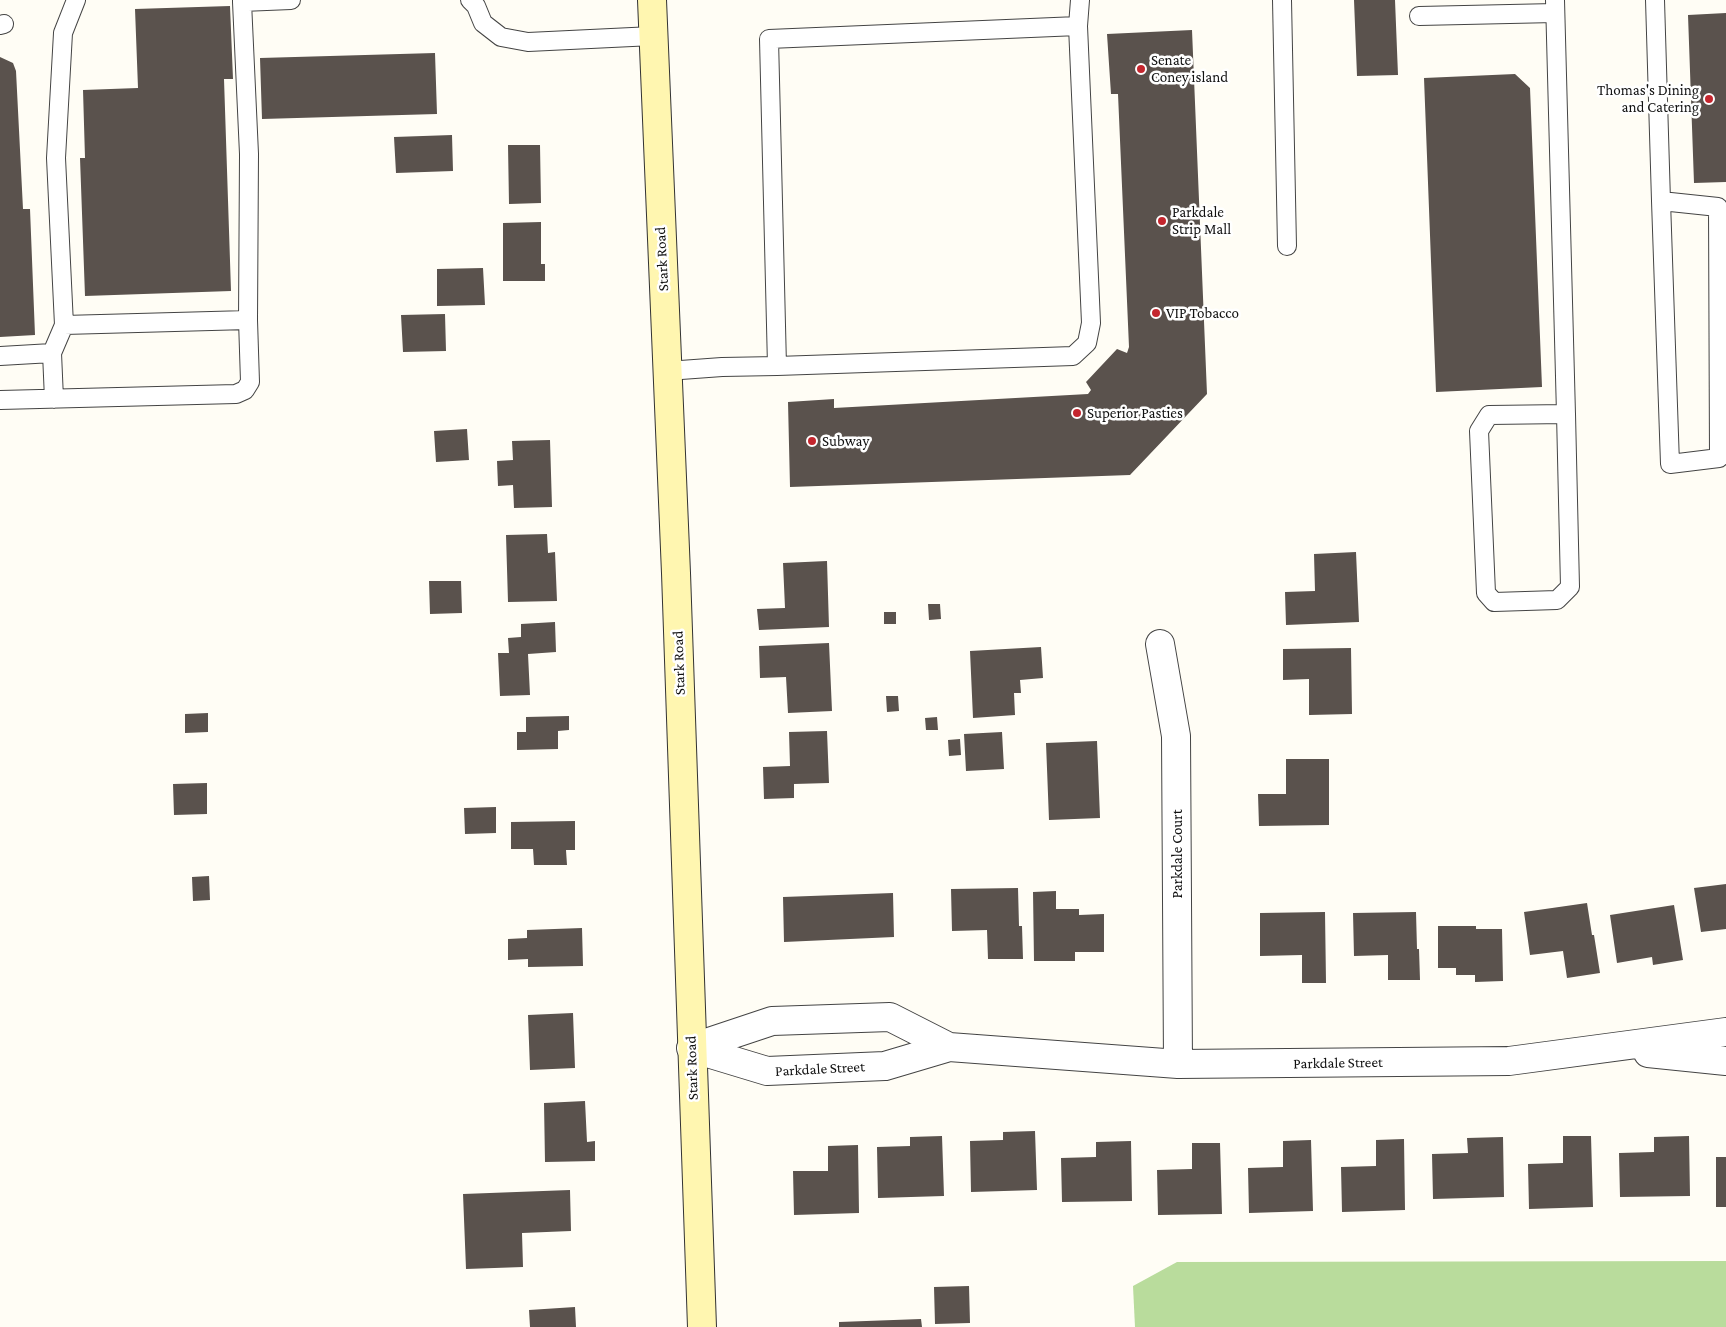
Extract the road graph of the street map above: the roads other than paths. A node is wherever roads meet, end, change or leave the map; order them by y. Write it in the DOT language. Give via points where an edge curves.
graph roads {
  1 [pos="76,0"];
  2 [pos="291,0"];
  3 [pos="470,0"];
  4 [pos="652,0"];
  5 [pos="1080,0"];
  6 [pos="1282,0"];
  7 [pos="1655,0"];
  8 [pos="242,1"];
  9 [pos="1555,6"];
  10 [pos="1419,16"];
  11 [pos="1078,26"];
  12 [pos="653,36"];
  13 [pos="1661,202"];
  14 [pos="1287,246"];
  15 [pos="248,320"];
  16 [pos="64,325"];
  17 [pos="52,354"];
  18 [pos="0,356"];
  19 [pos="777,366"];
  20 [pos="667,371"];
  21 [pos="54,399"];
  22 [pos="0,400"];
  23 [pos="1566,414"];
  24 [pos="1160,644"];
  25 [pos="1726,1032"];
  26 [pos="949,1047"];
  27 [pos="691,1048"];
  28 [pos="1610,1048"];
  29 [pos="1726,1061"];
  30 [pos="1178,1064"];
  31 [pos="702,1327"];
  1 -- 16 [label="lane" via="63,33 56,158"];
  2 -- 8 [label="lane"];
  3 -- 12 [label="lane" via="484,23 501,38 528,42"];
  4 -- 12 [label="street, Stark Road"];
  5 -- 11 [label="lane"];
  6 -- 14 [label="lane"];
  7 -- 13 [label="lane"];
  8 -- 15 [label="lane" via="249,154"];
  9 -- 10 [label="lane"];
  9 -- 23 [label="lane"];
  11 -- 19 [label="lane" via="1091,323 1087,342 1073,356"];
  11 -- 19 [label="lane" via="769,39"];
  12 -- 20 [label="street, Stark Road"];
  13 -- 13 [label="lane" via="1670,464 1719,458 1718,207"];
  15 -- 16 [label="lane"];
  15 -- 21 [label="lane" via="250,382 245,390 236,394"];
  16 -- 17 [label="lane"];
  17 -- 18 [label="lane"];
  17 -- 21 [label="lane"];
  19 -- 20 [label="lane"];
  20 -- 27 [label="street, Stark Road"];
  21 -- 22 [label="lane"];
  23 -- 23 [label="lane" via="1570,587 1557,600 1494,602 1486,593 1479,431 1489,415"];
  24 -- 30 [label="street, Parkdale Court" via="1176,736"];
  25 -- 28 [label="street, Parkdale Street"];
  26 -- 27 [label="street, Parkdale Street" via="885,1066 767,1071"];
  26 -- 27 [label="street, Parkdale Street" via="890,1017 772,1021"];
  26 -- 30 [label="street, Parkdale Street"];
  27 -- 31 [label="street, Stark Road"];
  28 -- 29 [label="street"];
  28 -- 30 [label="street, Parkdale Street" via="1509,1061"];
}
